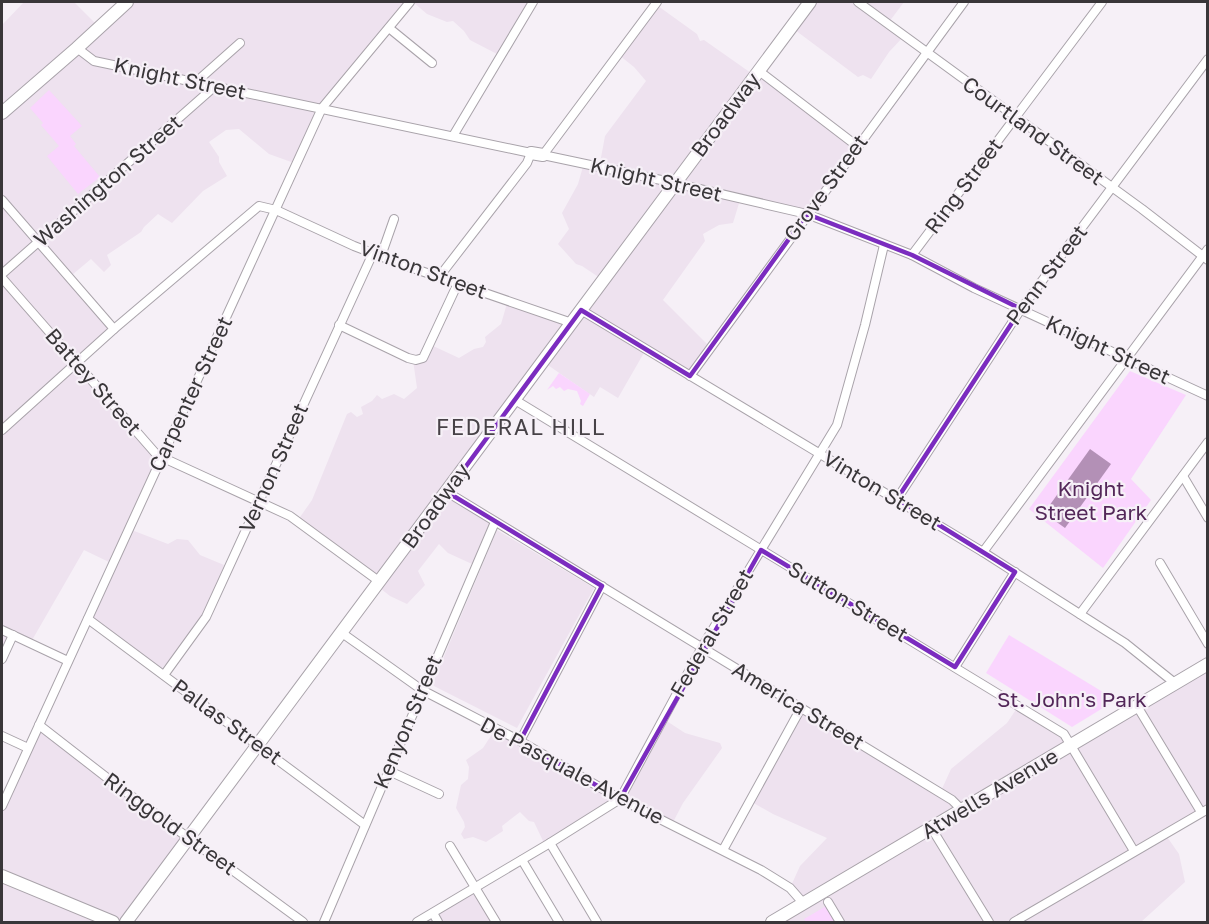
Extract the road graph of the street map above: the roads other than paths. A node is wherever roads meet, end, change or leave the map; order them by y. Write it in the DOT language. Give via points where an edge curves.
graph roads {
  1 [pos="127,2"];
  2 [pos="411,2"];
  3 [pos="533,2"];
  4 [pos="657,2"];
  5 [pos="810,2"];
  6 [pos="858,2"];
  7 [pos="964,2"];
  8 [pos="1102,2"];
  9 [pos="389,28"];
  10 [pos="240,44"];
  11 [pos="77,48"];
  12 [pos="927,53"];
  13 [pos="1208,59"];
  14 [pos="432,63"];
  15 [pos="759,71"];
  16 [pos="195,83"];
  17 [pos="214,87"];
  18 [pos="322,108"];
  19 [pos="2,113"];
  20 [pos="1015,118"];
  21 [pos="453,136"];
  22 [pos="857,146"];
  23 [pos="537,154"];
  24 [pos="676,183"];
  25 [pos="1112,188"];
  26 [pos="2,200"];
  27 [pos="276,210"];
  28 [pos="807,214"];
  29 [pos="394,219"];
  30 [pos="38,242"];
  31 [pos="884,245"];
  32 [pos="377,254"];
  33 [pos="912,255"];
  34 [pos="1206,255"];
  35 [pos="2,276"];
  36 [pos="439,277"];
  37 [pos="458,283"];
  38 [pos="1021,309"];
  39 [pos="581,310"];
  40 [pos="572,323"];
  41 [pos="339,325"];
  42 [pos="114,329"];
  43 [pos="1126,358"];
  44 [pos="76,363"];
  45 [pos="690,376"];
  46 [pos="1208,396"];
  47 [pos="515,400"];
  48 [pos="2,430"];
  49 [pos="1208,442"];
  50 [pos="818,453"];
  51 [pos="162,458"];
  52 [pos="1183,476"];
  53 [pos="447,492"];
  54 [pos="897,499"];
  55 [pos="259,502"];
  56 [pos="1208,518"];
  57 [pos="495,522"];
  58 [pos="761,550"];
  59 [pos="983,552"];
  60 [pos="1160,563"];
  61 [pos="1015,572"];
  62 [pos="380,582"];
  63 [pos="602,586"];
  64 [pos="1080,614"];
  65 [pos="88,619"];
  66 [pos="2,630"];
  67 [pos="342,633"];
  68 [pos="13,635"];
  69 [pos="1208,644"];
  70 [pos="702,647"];
  71 [pos="2,659"];
  72 [pos="68,661"];
  73 [pos="955,667"];
  74 [pos="1206,669"];
  75 [pos="164,675"];
  76 [pos="1176,684"];
  77 [pos="422,690"];
  78 [pos="1137,706"];
  79 [pos="801,708"];
  80 [pos="39,724"];
  81 [pos="2,736"];
  82 [pos="520,741"];
  83 [pos="259,745"];
  84 [pos="1072,745"];
  85 [pos="28,748"];
  86 [pos="387,770"];
  87 [pos="439,794"];
  88 [pos="620,799"];
  89 [pos="2,806"];
  90 [pos="963,811"];
  91 [pos="1204,811"];
  92 [pos="365,825"];
  93 [pos="932,829"];
  94 [pos="190,838"];
  95 [pos="550,843"];
  96 [pos="450,846"];
  97 [pos="723,850"];
  98 [pos="1134,851"];
  99 [pos="522,860"];
  100 [pos="2,876"];
  101 [pos="476,887"];
  102 [pos="828,902"];
  103 [pos="804,904"];
  104 [pos="432,913"];
  105 [pos="113,922"];
  106 [pos="126,922"];
  107 [pos="303,922"];
  108 [pos="324,922"];
  109 [pos="417,922"];
  110 [pos="438,922"];
  111 [pos="496,922"];
  112 [pos="558,922"];
  113 [pos="597,922"];
  114 [pos="772,922"];
  115 [pos="840,922"];
  116 [pos="989,922"];
  117 [pos="1014,922"];
  1 -- 11 [label="main road"];
  2 -- 9 [label="street, Carpenter Street"];
  3 -- 21 [label="street"];
  4 -- 23 [label="street"];
  5 -- 15 [label="main road, Broadway"];
  6 -- 12 [label="street, Courtland Street"];
  7 -- 12 [label="street, Grove Street"];
  8 -- 20 [label="street, Ring Street"];
  9 -- 14 [label="street"];
  9 -- 18 [label="street, Carpenter Street"];
  10 -- 16 [label="street"];
  11 -- 16 [label="street, Knight Street" via="94,61"];
  11 -- 19 [label="main road"];
  12 -- 20 [label="street, Courtland Street"];
  12 -- 22 [label="street, Grove Street"];
  13 -- 25 [label="street, Penn Street"];
  15 -- 22 [label="street"];
  15 -- 24 [label="main road, Broadway"];
  16 -- 17 [label="street, Knight Street"];
  17 -- 18 [label="street, Knight Street"];
  17 -- 30 [label="street, Washington Street"];
  18 -- 21 [label="street, Knight Street"];
  18 -- 27 [label="street, Carpenter Street"];
  20 -- 25 [label="street, Courtland Street"];
  20 -- 33 [label="street, Ring Street"];
  21 -- 23 [label="street, Knight Street"];
  22 -- 28 [label="street, Grove Street"];
  23 -- 24 [label="street, Knight Street"];
  23 -- 36 [label="street"];
  24 -- 28 [label="street, Knight Street"];
  24 -- 39 [label="main road, Broadway"];
  25 -- 34 [label="street, Courtland Street"];
  25 -- 38 [label="street, Penn Street"];
  26 -- 30 [label="street"];
  27 -- 32 [label="street, Vinton Street"];
  27 -- 42 [label="street" via="256,207"];
  27 -- 51 [label="street, Carpenter Street"];
  28 -- 31 [label="street, Knight Street"];
  28 -- 45 [label="street, Grove Street"];
  29 -- 32 [label="street, Vernon Street"];
  30 -- 35 [label="street, Washington Street"];
  30 -- 42 [label="street"];
  31 -- 33 [label="street, Knight Street"];
  31 -- 50 [label="street, Federal Street" via="841,414"];
  32 -- 36 [label="street, Vinton Street"];
  32 -- 41 [label="street, Vernon Street"];
  33 -- 38 [label="street, Knight Street"];
  34 -- 43 [label="street"];
  35 -- 44 [label="street, Battey Street"];
  36 -- 37 [label="street, Vinton Street"];
  37 -- 40 [label="street, Vinton Street"];
  37 -- 41 [label="street" via="423,358 408,358"];
  38 -- 43 [label="street, Knight Street"];
  38 -- 54 [label="street, Penn Street"];
  39 -- 40 [label="main road, Broadway"];
  39 -- 45 [label="street, Vinton Street"];
  40 -- 47 [label="main road, Broadway"];
  41 -- 55 [label="street, Vernon Street"];
  42 -- 44 [label="street"];
  43 -- 46 [label="street, Knight Street"];
  43 -- 59 [label="street"];
  44 -- 48 [label="street"];
  44 -- 51 [label="street, Battey Street"];
  45 -- 50 [label="street, Vinton Street"];
  47 -- 53 [label="main road, Broadway"];
  47 -- 58 [label="street, Sutton Street"];
  49 -- 52 [label="street"];
  50 -- 54 [label="street, Vinton Street"];
  50 -- 58 [label="street, Federal Street"];
  51 -- 55 [label="street, Battey Street"];
  51 -- 65 [label="street, Carpenter Street"];
  52 -- 56 [label="street"];
  52 -- 64 [label="street"];
  53 -- 57 [label="street, America Street"];
  53 -- 62 [label="main road, Broadway"];
  54 -- 59 [label="street, Vinton Street"];
  55 -- 62 [label="street, Battey Street" via="299,522"];
  55 -- 75 [label="street, Vernon Street" via="206,617"];
  57 -- 63 [label="street, America Street"];
  57 -- 77 [label="street, Kenyon Street"];
  58 -- 70 [label="street, Federal Street"];
  58 -- 73 [label="street, Sutton Street"];
  59 -- 61 [label="street, Vinton Street"];
  60 -- 69 [label="street"];
  61 -- 64 [label="street, Vinton Street"];
  61 -- 73 [label="street"];
  62 -- 67 [label="main road, Broadway"];
  63 -- 70 [label="street, America Street"];
  63 -- 82 [label="street"];
  64 -- 76 [label="street, Vinton Street" via="1125,643"];
  65 -- 72 [label="street, Carpenter Street"];
  65 -- 75 [label="street, Pallas Street"];
  66 -- 68 [label="street"];
  67 -- 77 [label="street, De Pasquale Avenue"];
  67 -- 83 [label="main road, Broadway"];
  68 -- 71 [label="street"];
  68 -- 72 [label="street"];
  70 -- 79 [label="street, America Street"];
  70 -- 88 [label="street, Federal Street"];
  72 -- 80 [label="street, Carpenter Street"];
  73 -- 84 [label="street, Sutton Street" via="1064,734"];
  74 -- 76 [label="main road, Atwells Avenue"];
  75 -- 83 [label="street, Pallas Street"];
  76 -- 78 [label="main road, Atwells Avenue"];
  77 -- 82 [label="street, De Pasquale Avenue"];
  77 -- 86 [label="street, Kenyon Street"];
  78 -- 84 [label="main road, Atwells Avenue"];
  78 -- 91 [label="street"];
  79 -- 90 [label="street, America Street" via="952,800"];
  79 -- 97 [label="street"];
  80 -- 85 [label="street, Carpenter Street"];
  80 -- 94 [label="street, Ringgold Street"];
  81 -- 85 [label="street"];
  82 -- 88 [label="street, De Pasquale Avenue"];
  83 -- 92 [label="street, Pallas Street"];
  83 -- 94 [label="main road, Broadway"];
  84 -- 90 [label="main road, Atwells Avenue"];
  84 -- 98 [label="street, Sutton Street"];
  85 -- 89 [label="street, Carpenter Street"];
  86 -- 87 [label="street"];
  86 -- 92 [label="street, Kenyon Street"];
  88 -- 95 [label="street, Federal Street"];
  88 -- 97 [label="street, De Pasquale Avenue"];
  90 -- 93 [label="main road, Atwells Avenue"];
  91 -- 98 [label="street"];
  92 -- 108 [label="street, Kenyon Street"];
  93 -- 103 [label="main road, Atwells Avenue"];
  93 -- 116 [label="street"];
  94 -- 106 [label="main road, Broadway"];
  94 -- 107 [label="street, Ringgold Street"];
  95 -- 99 [label="street, Federal Street"];
  95 -- 113 [label="street"];
  96 -- 101 [label="street"];
  97 -- 103 [label="street, De Pasquale Avenue" via="790,888"];
  98 -- 117 [label="street"];
  99 -- 101 [label="street, Federal Street"];
  99 -- 112 [label="street"];
  100 -- 105 [label="main road"];
  101 -- 104 [label="street, Federal Street"];
  101 -- 111 [label="street"];
  102 -- 115 [label="street"];
  103 -- 114 [label="main road, Atwells Avenue"];
  104 -- 109 [label="street, Federal Street"];
  104 -- 110 [label="street"];
}
